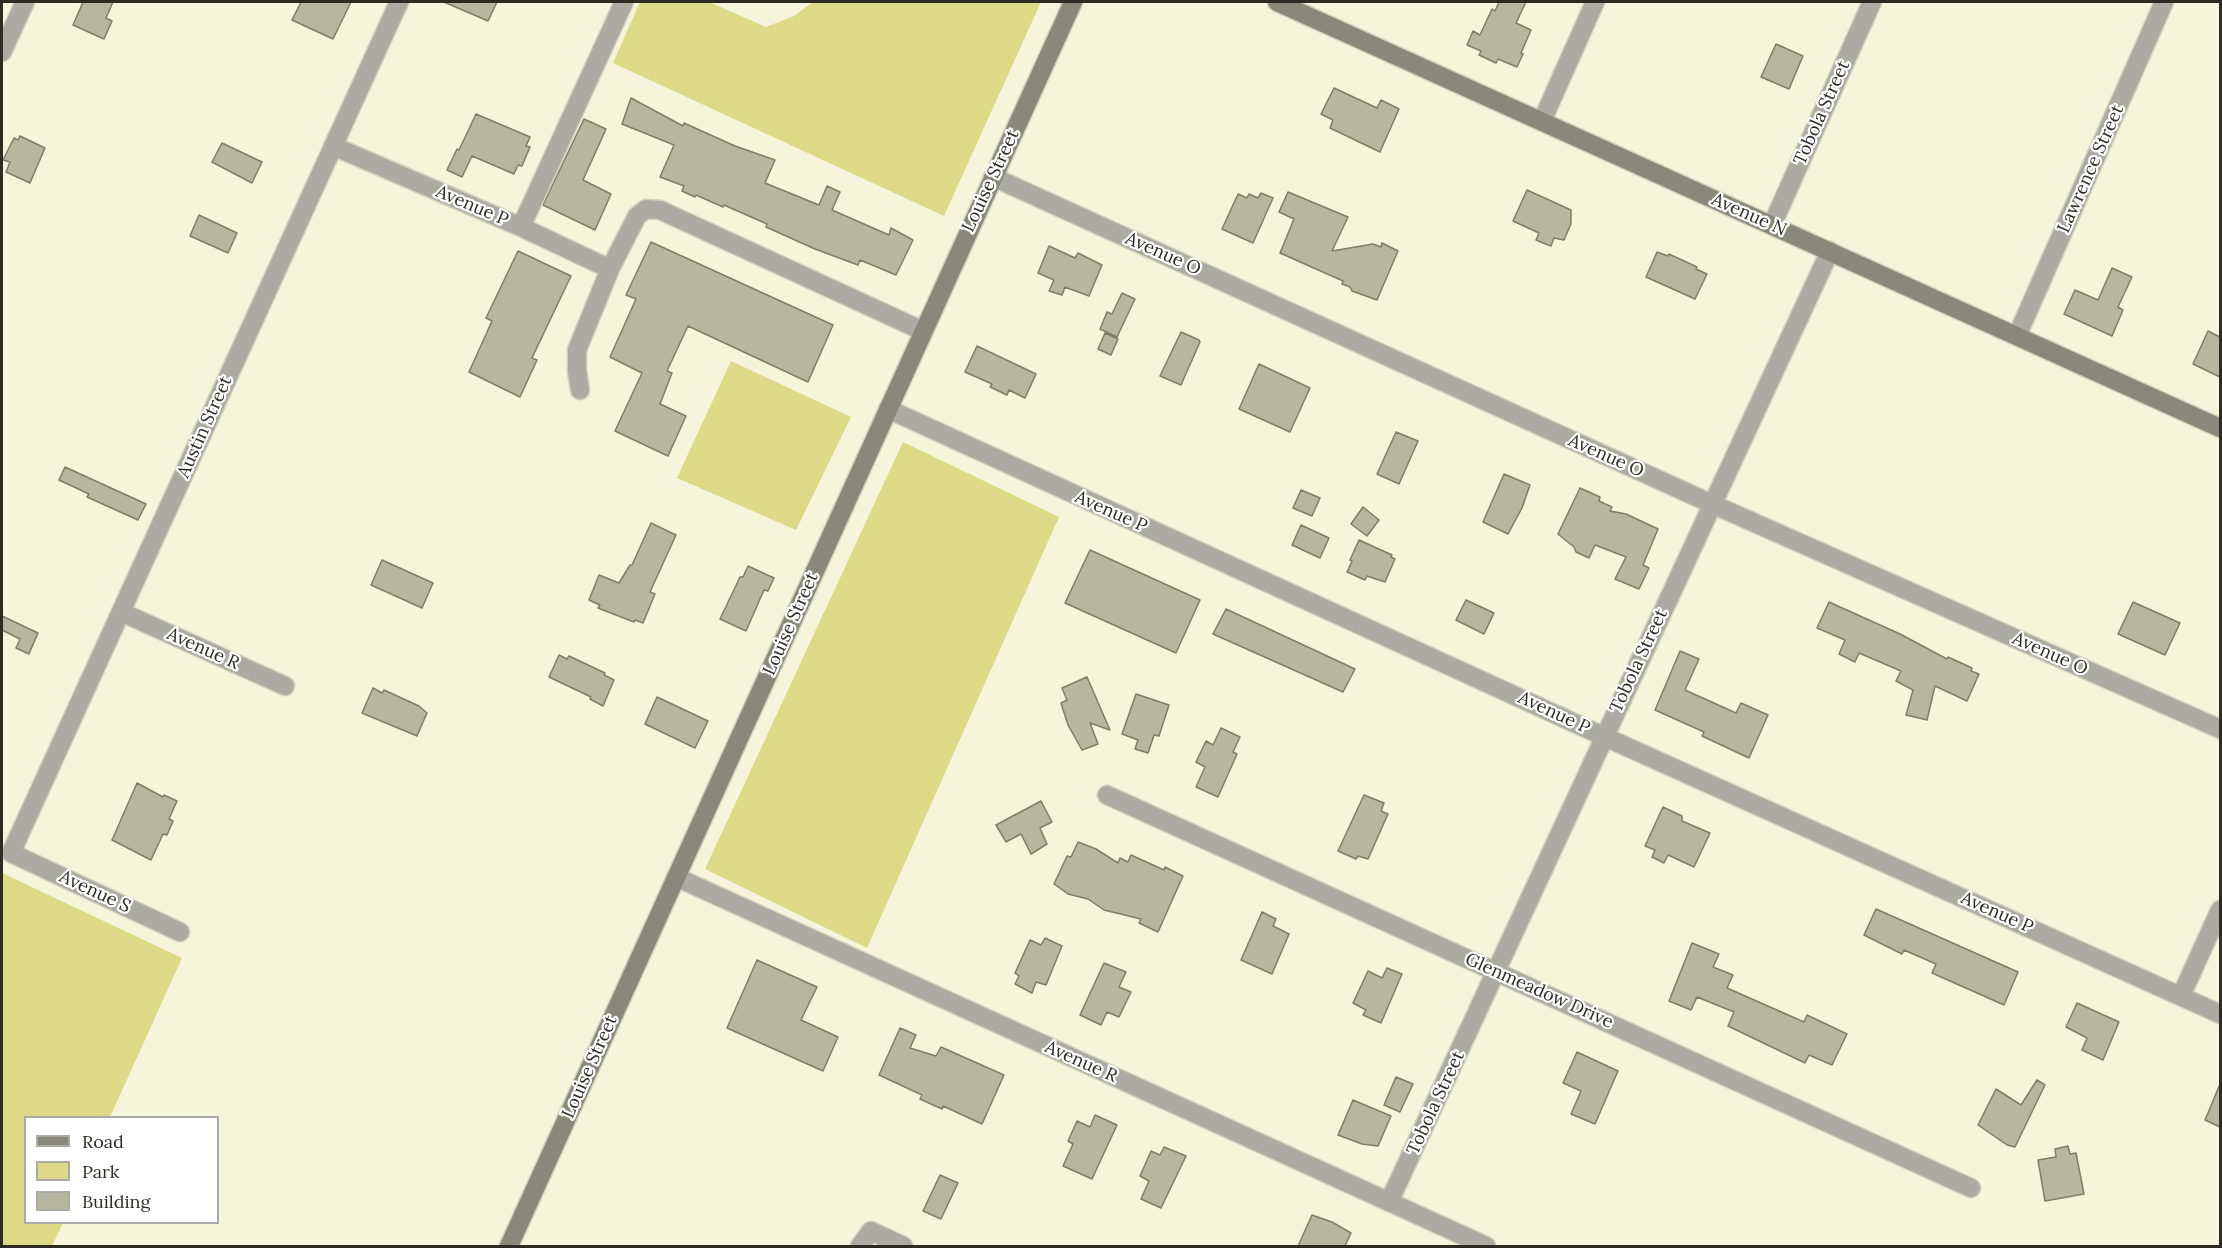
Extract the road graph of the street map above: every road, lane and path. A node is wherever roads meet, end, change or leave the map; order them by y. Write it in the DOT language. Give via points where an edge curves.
graph roads {
  1 [pos="25,2"];
  2 [pos="399,2"];
  3 [pos="624,2"];
  4 [pos="1073,2"];
  5 [pos="1595,2"];
  6 [pos="1872,2"];
  7 [pos="2164,2"];
  8 [pos="1287,4"];
  9 [pos="3,42"];
  10 [pos="1542,121"];
  11 [pos="333,146"];
  12 [pos="993,177"];
  13 [pos="1772,225"];
  14 [pos="520,227"];
  15 [pos="1830,251"];
  16 [pos="610,268"];
  17 [pos="923,331"];
  18 [pos="2017,336"];
  19 [pos="580,390"];
  20 [pos="888,409"];
  21 [pos="2220,428"];
  22 [pos="1712,504"];
  23 [pos="121,612"];
  24 [pos="285,686"];
  25 [pos="2220,729"];
  26 [pos="1605,736"];
  27 [pos="1107,795"];
  28 [pos="11,853"];
  29 [pos="676,877"];
  30 [pos="2220,910"];
  31 [pos="180,932"];
  32 [pos="1496,972"];
  33 [pos="2181,996"];
  34 [pos="2220,1014"];
  35 [pos="1971,1188"];
  36 [pos="1389,1203"];
  37 [pos="509,1246"];
  38 [pos="860,1246"];
  39 [pos="903,1246"];
  40 [pos="1486,1246"];
  1 -- 9 [label="street"];
  2 -- 11 [label="street, Austin Street"];
  3 -- 14 [label="street"];
  4 -- 12 [label="street, Louise Street"];
  5 -- 10 [label="street"];
  6 -- 13 [label="street, Tobola Street"];
  7 -- 18 [label="street, Lawrence Street"];
  8 -- 10 [label="street, Avenue N"];
  10 -- 13 [label="street, Avenue N"];
  11 -- 14 [label="street, Avenue P"];
  11 -- 23 [label="street, Austin Street"];
  12 -- 17 [label="street, Louise Street"];
  12 -- 22 [label="street, Avenue O"];
  13 -- 15 [label="street, Avenue N"];
  14 -- 16 [label="street, Avenue P"];
  15 -- 18 [label="street, Avenue N"];
  15 -- 22 [label="street, Tobola Street"];
  16 -- 17 [label="street" via="637,216 646,209 660,210"];
  16 -- 19 [label="street" via="577,350"];
  17 -- 20 [label="street, Louise Street"];
  18 -- 21 [label="street, Avenue N"];
  20 -- 26 [label="street, Avenue P"];
  20 -- 29 [label="street, Louise Street"];
  22 -- 25 [label="street, Avenue O"];
  22 -- 26 [label="street, Tobola Street"];
  23 -- 24 [label="street, Avenue R"];
  23 -- 28 [label="street, Austin Street"];
  26 -- 32 [label="street, Tobola Street"];
  26 -- 33 [label="street, Avenue P"];
  27 -- 32 [label="street, Glenmeadow Drive"];
  28 -- 31 [label="street, Avenue S"];
  29 -- 36 [label="street, Avenue R"];
  29 -- 37 [label="street, Louise Street"];
  30 -- 33 [label="street"];
  32 -- 35 [label="street, Glenmeadow Drive"];
  32 -- 36 [label="street, Tobola Street"];
  33 -- 34 [label="street, Avenue P"];
  36 -- 40 [label="street, Avenue R"];
  38 -- 39 [label="street" via="871,1231"];
}
